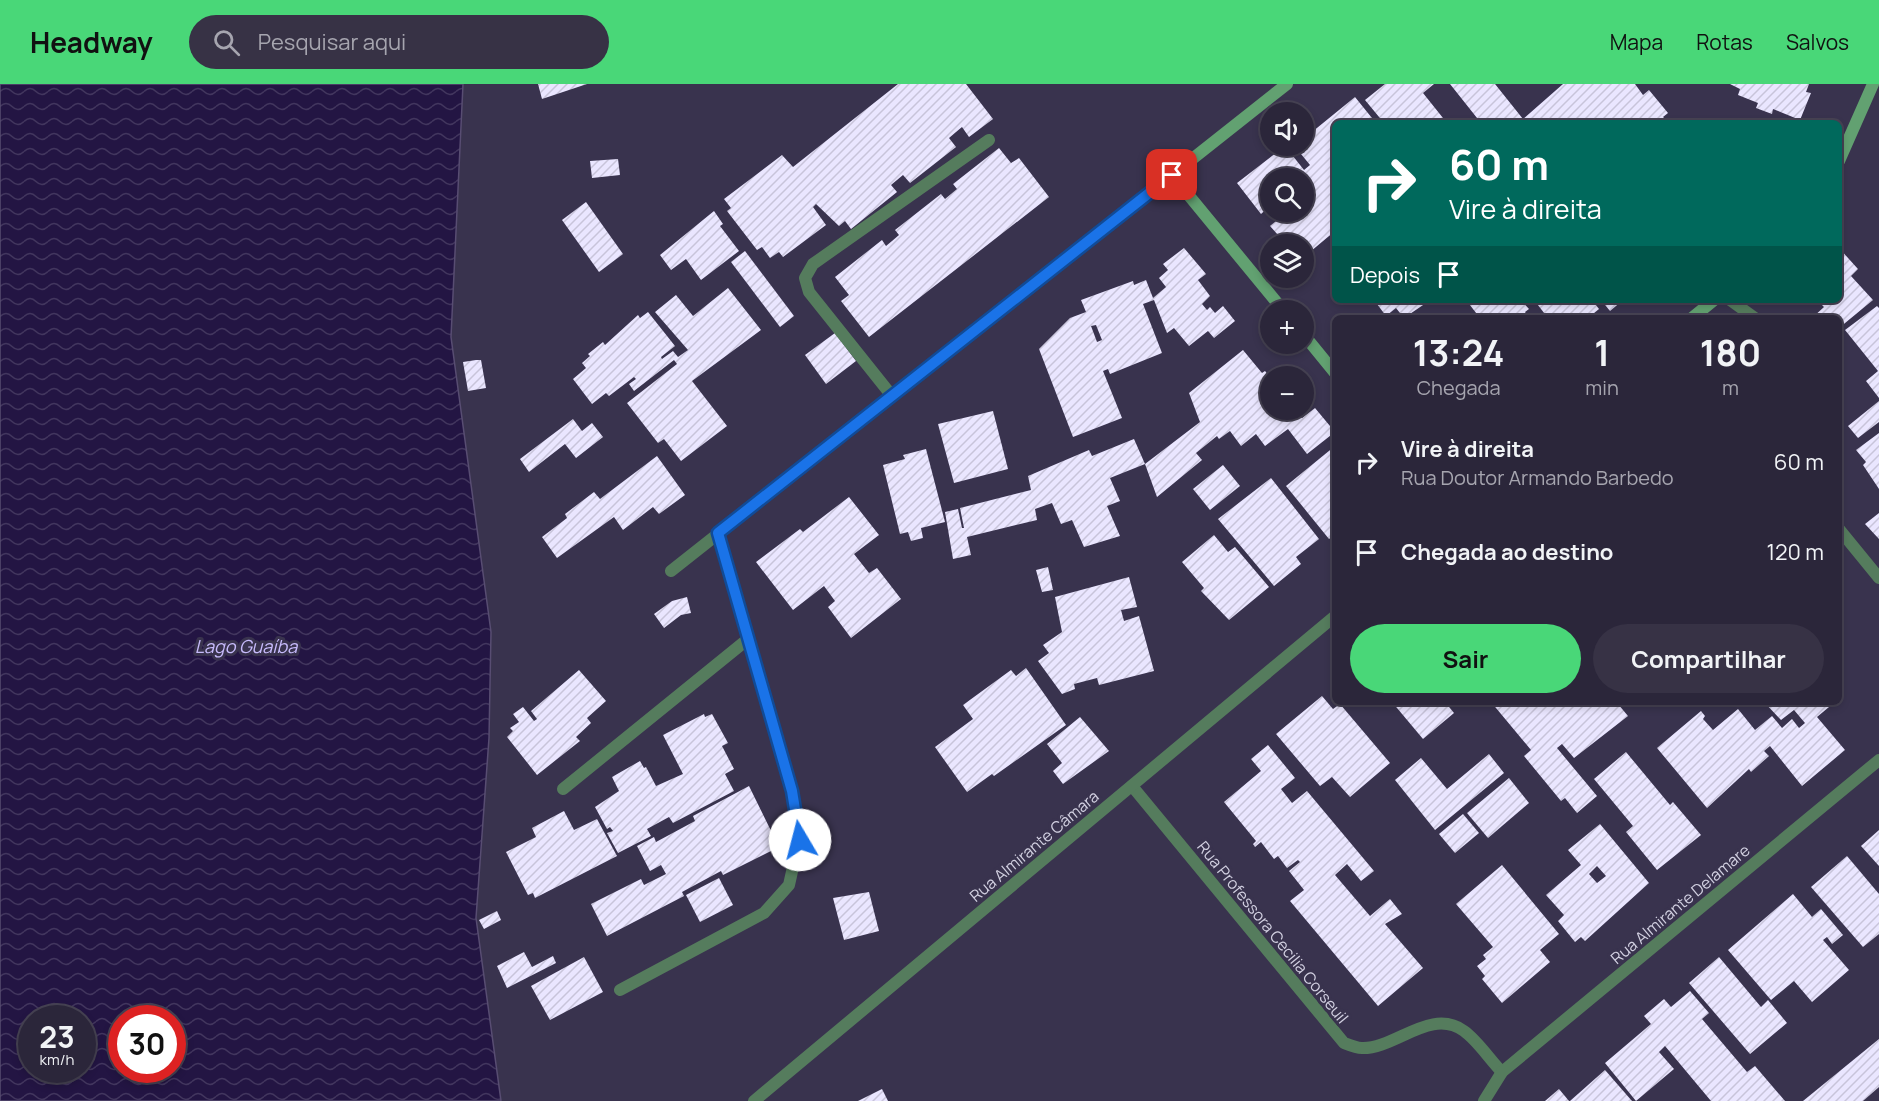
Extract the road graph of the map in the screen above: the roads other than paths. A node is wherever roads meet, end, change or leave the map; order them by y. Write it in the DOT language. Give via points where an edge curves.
graph roads {
  1 [pos="1287,84"];
  2 [pos="1873,84"];
  3 [pos="989,140"];
  4 [pos="1842,154"];
  5 [pos="1172,175"];
  6 [pos="1276,300"];
  7 [pos="1710,303"];
  8 [pos="1734,303"];
  9 [pos="1696,315"];
  10 [pos="1751,315"];
  11 [pos="1314,347"];
  12 [pos="1332,369"];
  13 [pos="892,396"];
  14 [pos="718,533"];
  15 [pos="1842,533"];
  16 [pos="671,571"];
  17 [pos="1879,578"];
  18 [pos="1332,619"];
  19 [pos="748,639"];
  20 [pos="1879,760"];
  21 [pos="1132,786"];
  22 [pos="563,789"];
  23 [pos="620,990"];
  24 [pos="1502,1072"];
  25 [pos="754,1101"];
  26 [pos="1484,1101"];
  1 -- 5 [label="street"];
  2 -- 4 [label="street"];
  3 -- 13 [label="street" via="813,264 805,278 809,292"];
  5 -- 6 [label="street"];
  5 -- 13 [label="street"];
  7 -- 9 [label="street"];
  8 -- 10 [label="street"];
  11 -- 12 [label="street"];
  13 -- 14 [label="street"];
  14 -- 16 [label="street"];
  14 -- 19 [label="street"];
  15 -- 17 [label="street"];
  18 -- 21 [label="street, Rua Almirante Câmara"];
  19 -- 22 [label="street"];
  19 -- 23 [label="street" via="792,791 800,840 789,885 764,913"];
  20 -- 24 [label="street, Rua Almirante Delamare"];
  21 -- 24 [label="street, Rua Professora Cecilia Corseuil" via="1344,1043 1362,1048 1422,1027 1443,1024 1463,1030"];
  21 -- 25 [label="street, Rua Almirante Câmara"];
  24 -- 26 [label="street"];
}
